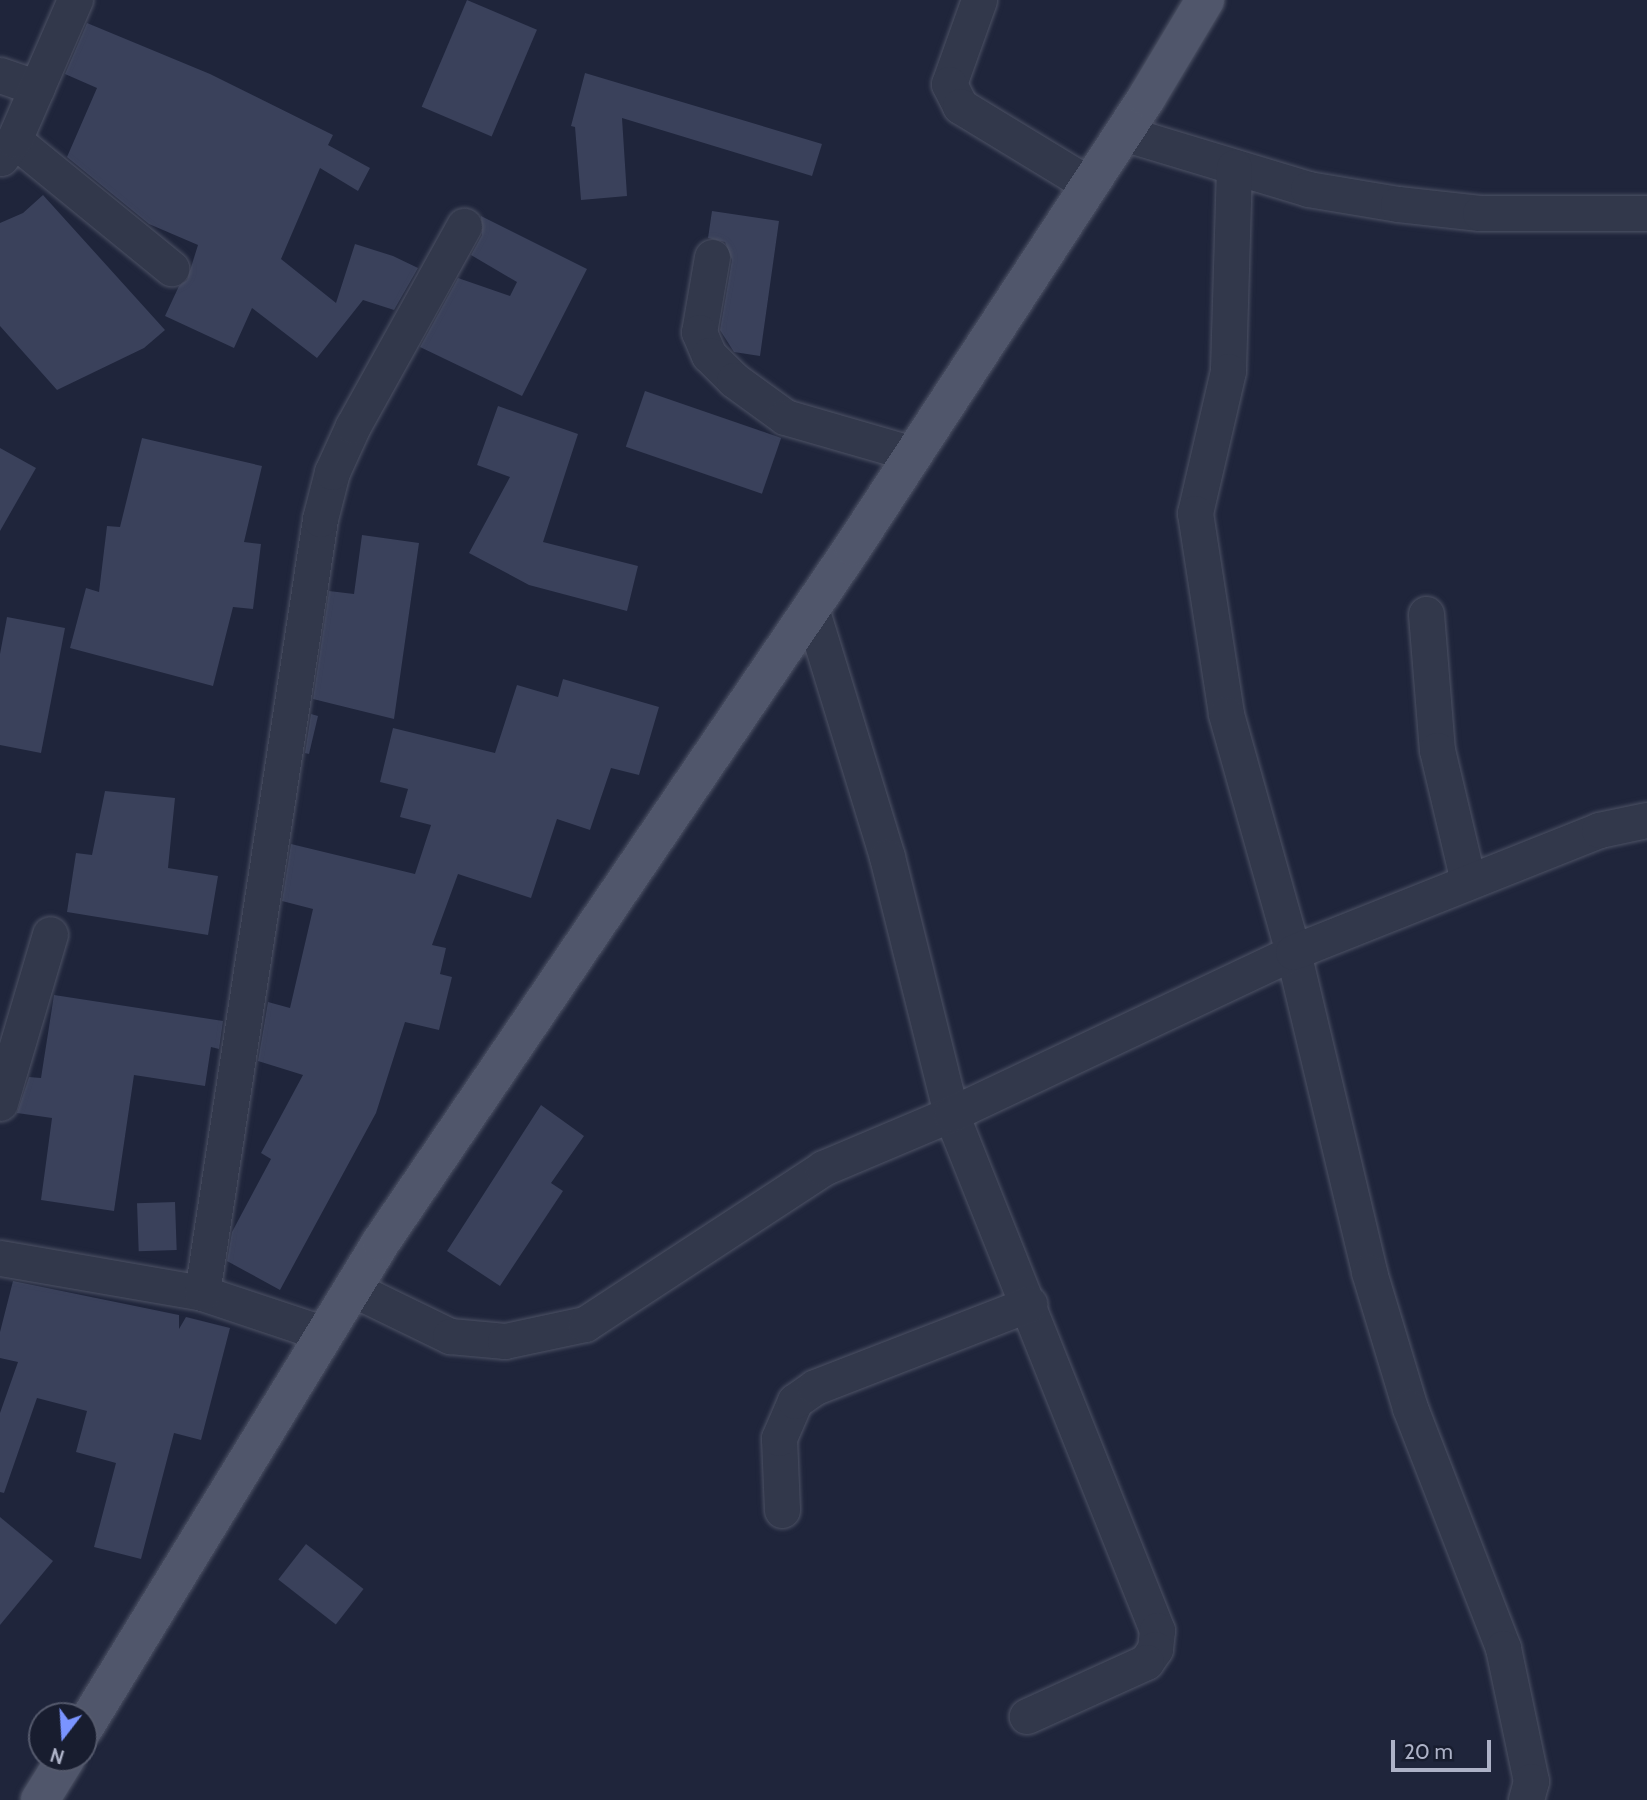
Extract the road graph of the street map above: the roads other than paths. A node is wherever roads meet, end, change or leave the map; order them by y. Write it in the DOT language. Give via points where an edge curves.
graph roads {
  1 [pos="75,0"];
  2 [pos="979,0"];
  3 [pos="1205,0"];
  4 [pos="0,75"];
  5 [pos="37,88"];
  6 [pos="1123,133"];
  7 [pos="7,149"];
  8 [pos="1234,167"];
  9 [pos="1090,185"];
  10 [pos="1647,213"];
  11 [pos="464,226"];
  12 [pos="712,257"];
  13 [pos="171,268"];
  14 [pos="913,454"];
  15 [pos="811,608"];
  16 [pos="1426,614"];
  17 [pos="1647,820"];
  18 [pos="1468,881"];
  19 [pos="50,934"];
  20 [pos="1293,952"];
  21 [pos="0,1103"];
  22 [pos="951,1114"];
  23 [pos="0,1258"];
  24 [pos="353,1289"];
  25 [pos="202,1293"];
  26 [pos="1029,1304"];
  27 [pos="325,1334"];
  28 [pos="782,1510"];
  29 [pos="98,1705"];
  30 [pos="1027,1716"];
  31 [pos="57,1772"];
  32 [pos="40,1800"];
  33 [pos="1526,1800"];
  1 -- 5 [label="street"];
  2 -- 9 [label="street" via="949,84 960,106"];
  3 -- 6 [label="main road"];
  4 -- 5 [label="street"];
  5 -- 7 [label="street"];
  6 -- 8 [label="street"];
  6 -- 9 [label="main road"];
  7 -- 13 [label="street"];
  8 -- 10 [label="street" via="1308,189 1480,213"];
  8 -- 20 [label="street" via="1228,371 1195,530 1226,714"];
  9 -- 14 [label="main road"];
  11 -- 25 [label="street" via="352,426 332,472 320,519"];
  12 -- 14 [label="street" via="699,332 709,355 734,380 785,417"];
  14 -- 15 [label="main road"];
  15 -- 22 [label="street" via="887,857"];
  15 -- 24 [label="main road"];
  16 -- 18 [label="street" via="1437,750"];
  17 -- 18 [label="street" via="1599,830"];
  18 -- 20 [label="street"];
  19 -- 21 [label="street"];
  20 -- 22 [label="street"];
  20 -- 33 [label="street" via="1369,1272 1410,1408 1503,1648 1531,1781"];
  22 -- 24 [label="street" via="823,1168 585,1324 505,1341 450,1336"];
  22 -- 26 [label="street"];
  23 -- 25 [label="street"];
  24 -- 27 [label="main road"];
  25 -- 27 [label="street"];
  26 -- 28 [label="street" via="815,1387 795,1401 779,1438"];
  26 -- 30 [label="street" via="1157,1630 1155,1649 1146,1662"];
  27 -- 29 [label="main road"];
  31 -- 32 [label="main road"];
}
